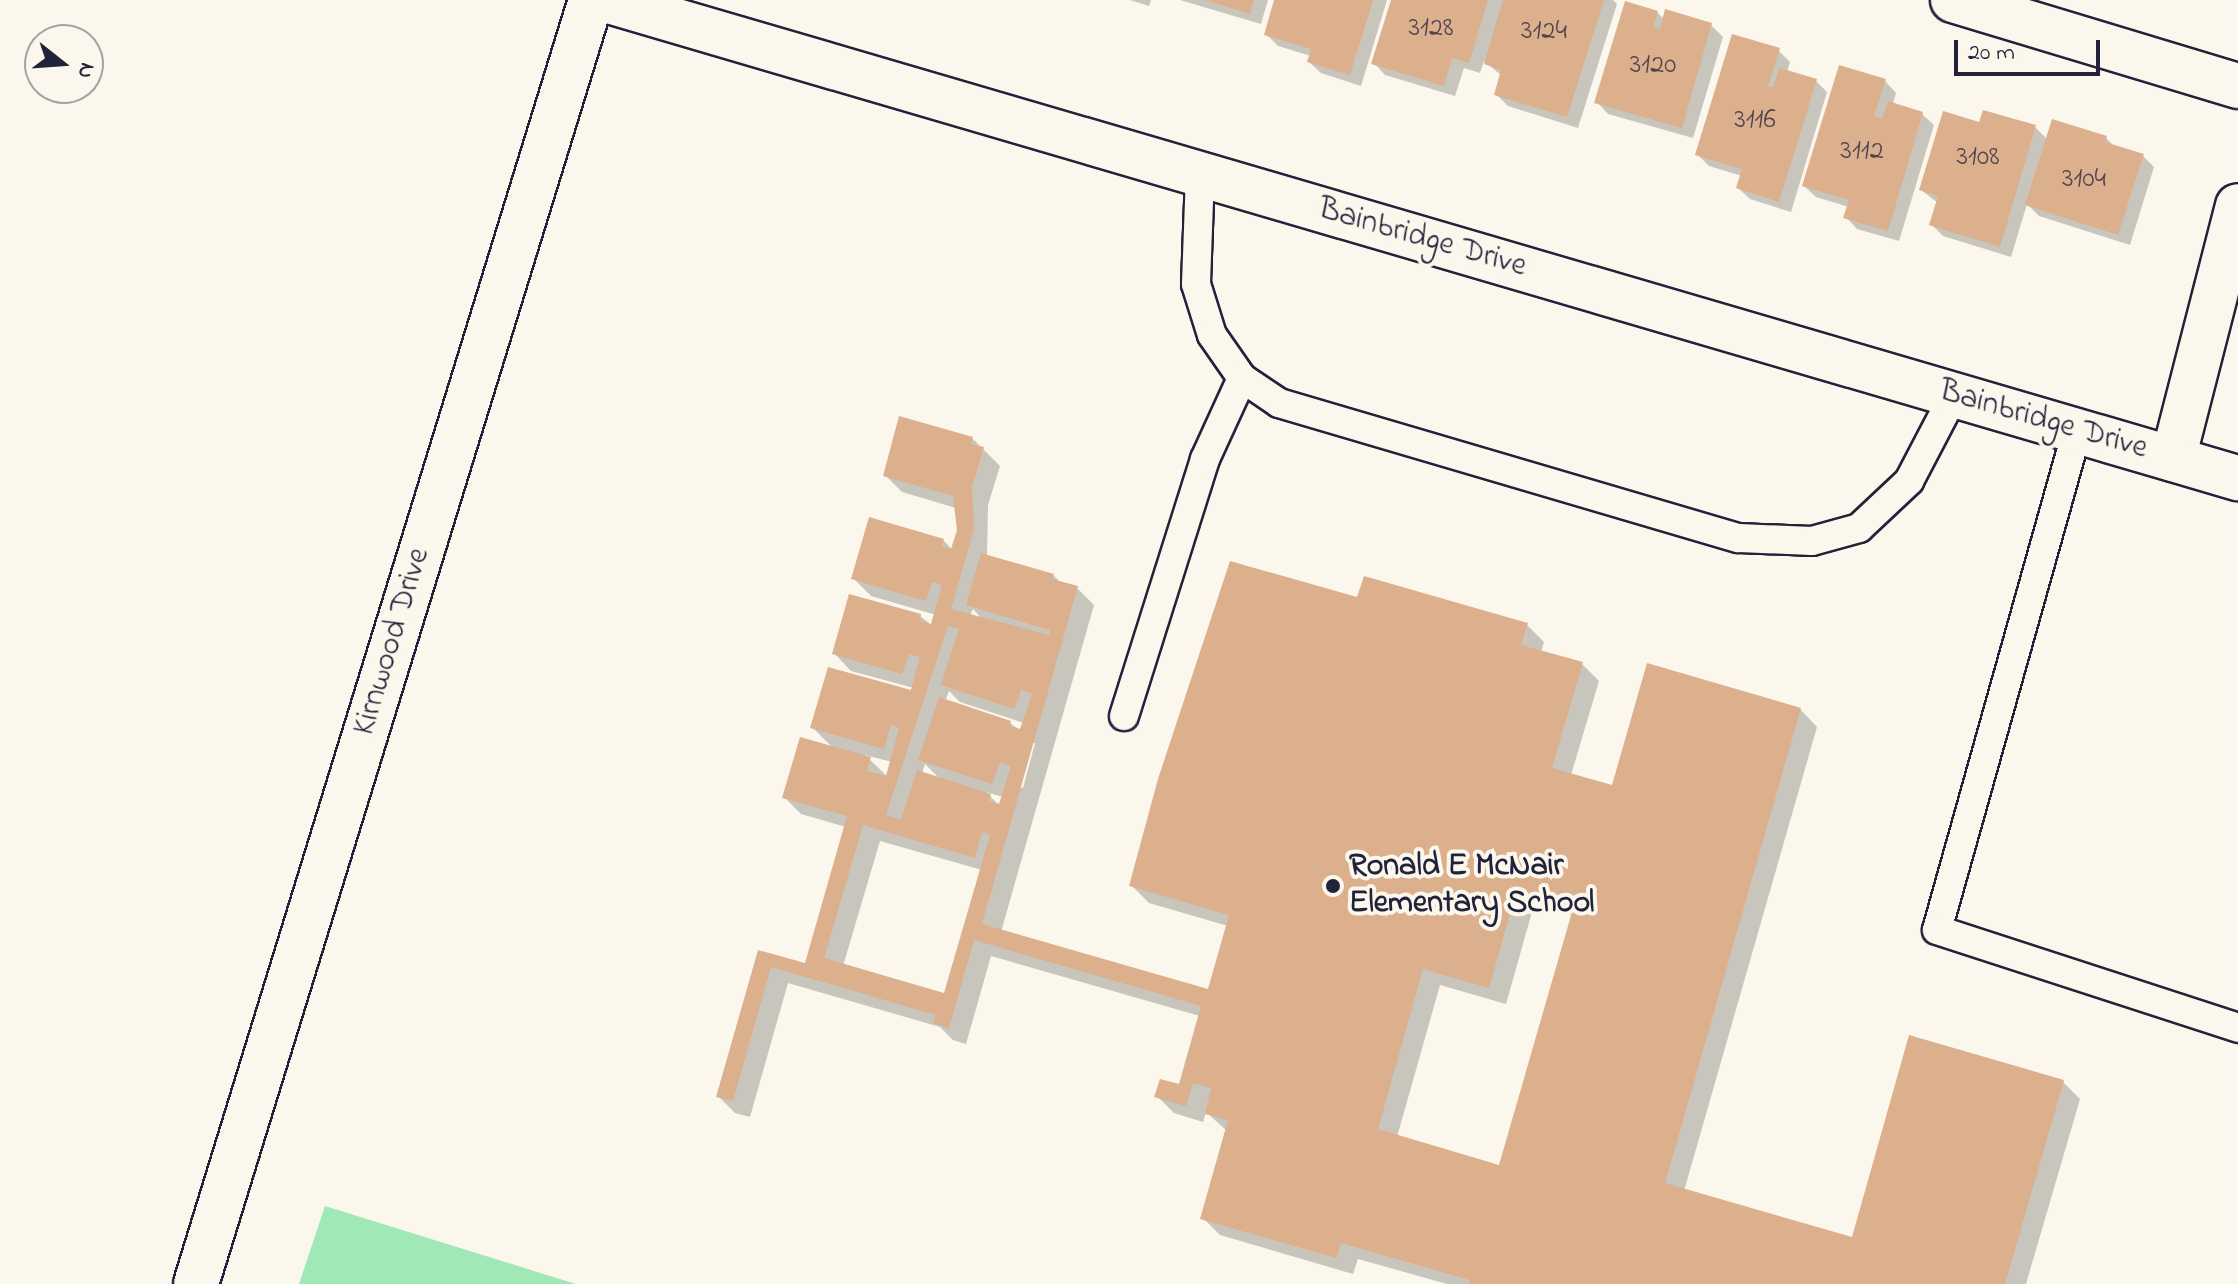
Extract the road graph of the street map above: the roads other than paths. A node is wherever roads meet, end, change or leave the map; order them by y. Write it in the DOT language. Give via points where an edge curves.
graph roads {
  1 [pos="591,0"];
  2 [pos="605,0"];
  3 [pos="1953,0"];
  4 [pos="2238,86"];
  5 [pos="1200,174"];
  6 [pos="2238,206"];
  7 [pos="1242,378"];
  8 [pos="1954,395"];
  9 [pos="2077,431"];
  10 [pos="2173,459"];
  11 [pos="2238,478"];
  12 [pos="1124,716"];
  13 [pos="2238,1028"];
  14 [pos="196,1284"];
  1 -- 14 [label="street, Kirnwood Drive"];
  2 -- 5 [label="street, Bainbridge Drive"];
  3 -- 4 [label="street"];
  5 -- 7 [label="lane" via="1196,284 1212,335"];
  5 -- 8 [label="street, Bainbridge Drive"];
  6 -- 10 [label="street"];
  7 -- 8 [label="lane" via="1279,403 1725,534 1812,541 1859,528 1909,481"];
  7 -- 12 [label="lane" via="1205,459"];
  8 -- 9 [label="street, Bainbridge Drive"];
  9 -- 10 [label="street, Bainbridge Drive"];
  9 -- 13 [label="lane" via="1937,930"];
  10 -- 11 [label="street, Bainbridge Drive"];
}
